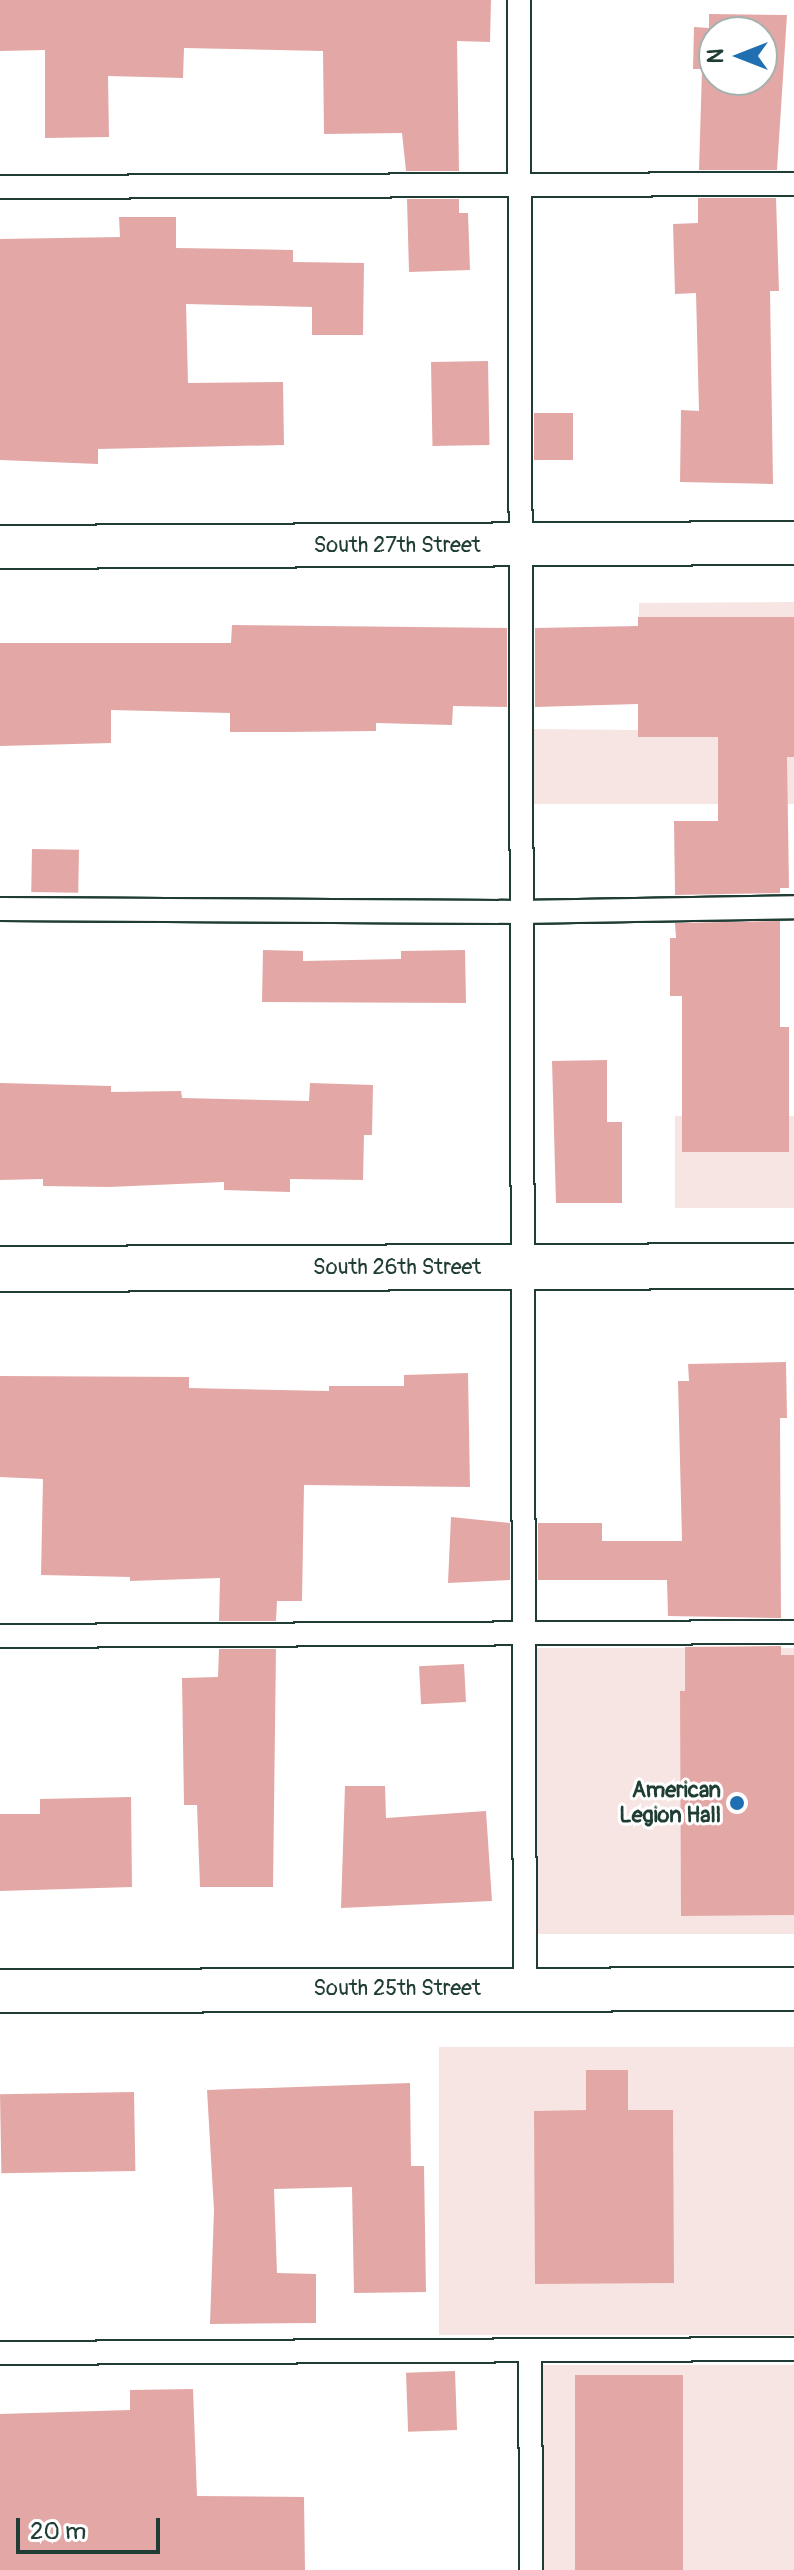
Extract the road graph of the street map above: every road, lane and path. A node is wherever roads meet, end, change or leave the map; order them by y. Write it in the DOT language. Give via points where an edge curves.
graph roads {
  1 [pos="519,0"];
  2 [pos="517,184"];
  3 [pos="794,184"];
  4 [pos="0,187"];
  5 [pos="794,543"];
  6 [pos="521,546"];
  7 [pos="0,547"];
  8 [pos="794,907"];
  9 [pos="0,909"];
  10 [pos="519,912"];
  11 [pos="794,1266"];
  12 [pos="519,1268"];
  13 [pos="0,1269"];
  14 [pos="794,1632"];
  15 [pos="523,1633"];
  16 [pos="0,1636"];
  17 [pos="525,1988"];
  18 [pos="794,1989"];
  19 [pos="0,1991"];
  20 [pos="794,2349"];
  21 [pos="530,2350"];
  22 [pos="0,2353"];
  23 [pos="531,2570"];
  1 -- 2 [label="lane"];
  2 -- 3 [label="lane"];
  2 -- 4 [label="lane"];
  2 -- 6 [label="lane"];
  5 -- 6 [label="street, South 27th Street"];
  6 -- 7 [label="street, South 27th Street"];
  6 -- 10 [label="lane"];
  8 -- 10 [label="lane"];
  9 -- 10 [label="lane"];
  10 -- 12 [label="lane"];
  11 -- 12 [label="street, South 26th Street"];
  12 -- 13 [label="street, South 26th Street"];
  12 -- 15 [label="lane"];
  14 -- 15 [label="lane"];
  15 -- 16 [label="lane"];
  15 -- 17 [label="lane"];
  17 -- 18 [label="street, South 25th Street"];
  17 -- 19 [label="street, South 25th Street"];
  20 -- 21 [label="lane"];
  21 -- 22 [label="lane"];
  21 -- 23 [label="lane"];
}
